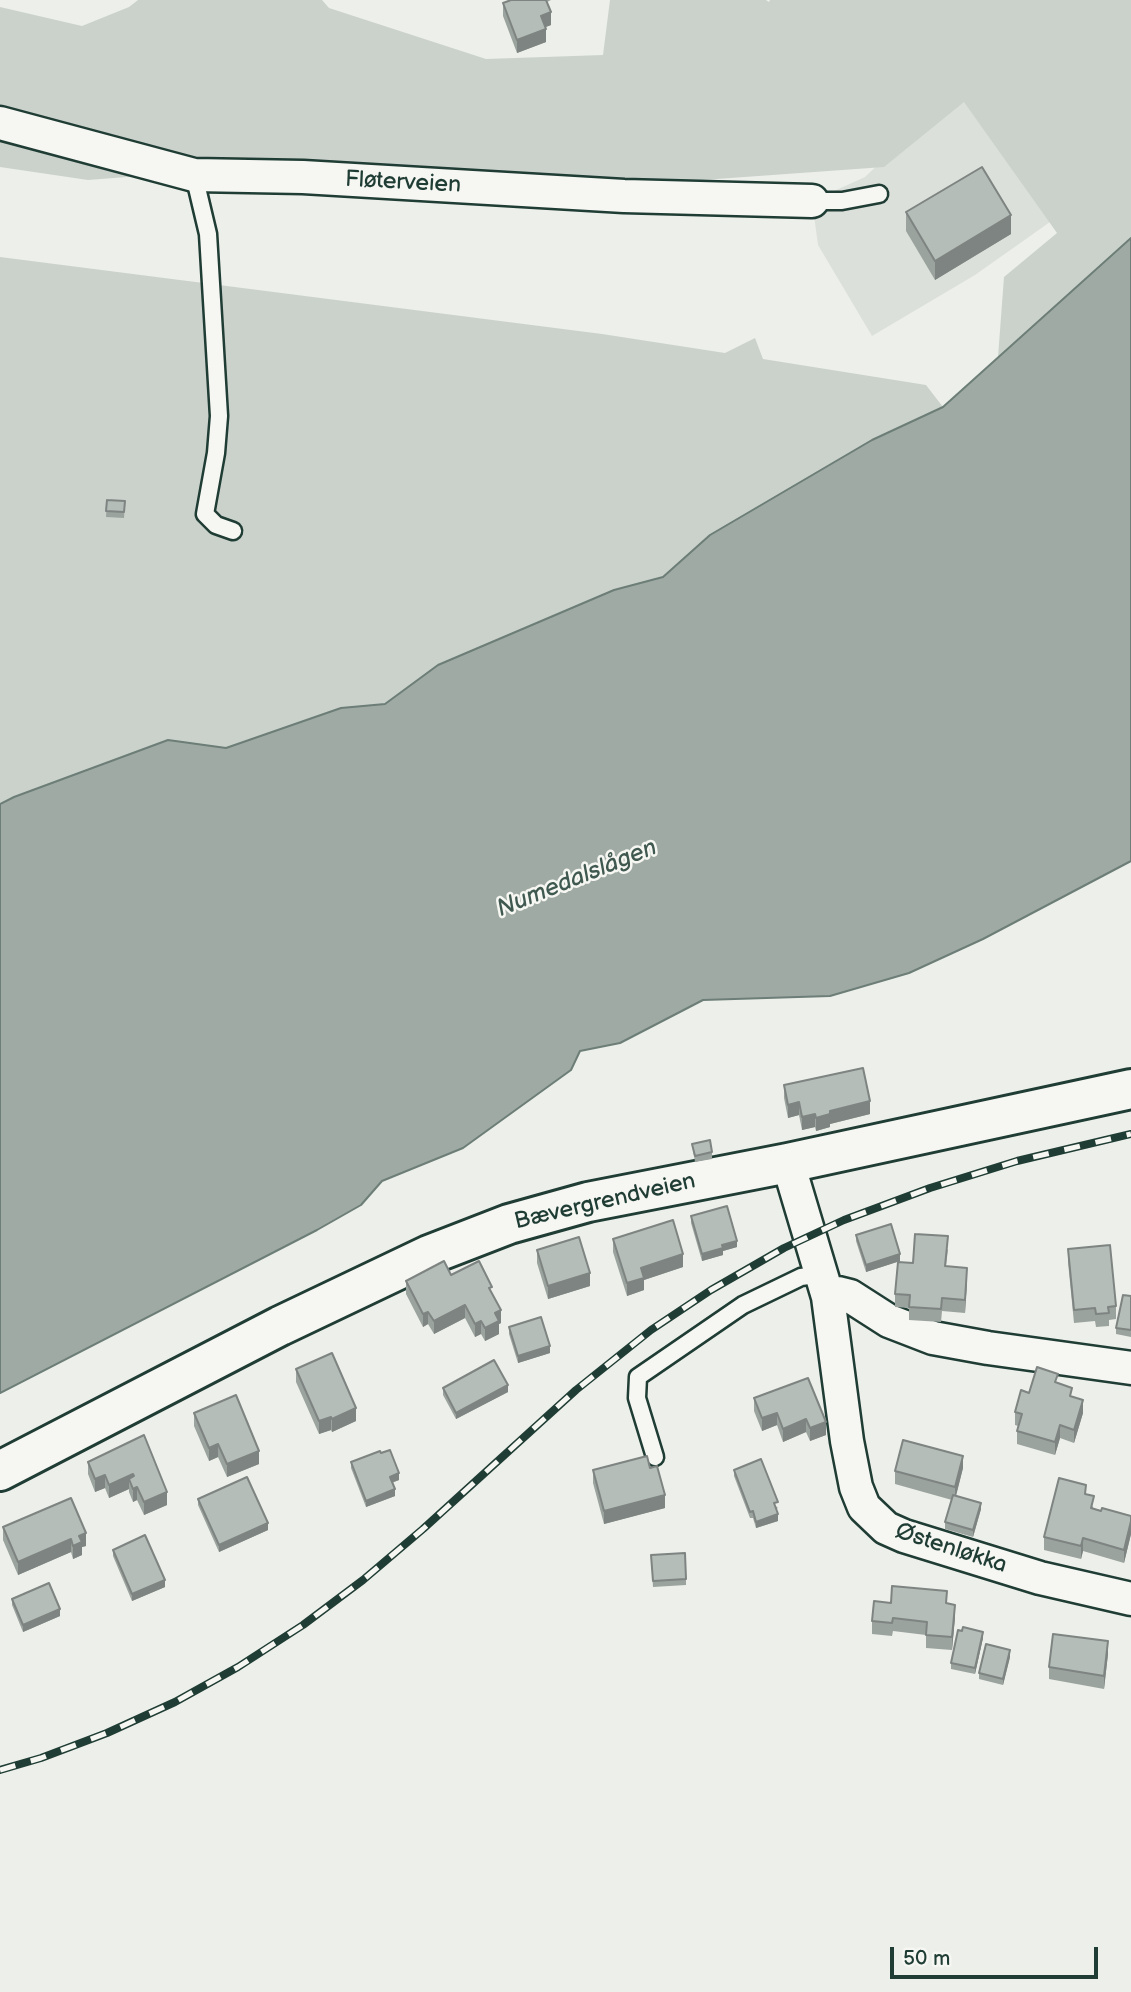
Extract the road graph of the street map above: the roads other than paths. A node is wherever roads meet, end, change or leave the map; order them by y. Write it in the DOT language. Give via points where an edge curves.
graph roads {
  1 [pos="0,123"];
  2 [pos="194,175"];
  3 [pos="879,194"];
  4 [pos="812,201"];
  5 [pos="233,531"];
  6 [pos="1131,1089"];
  7 [pos="788,1163"];
  8 [pos="825,1285"];
  9 [pos="1131,1368"];
  10 [pos="655,1457"];
  11 [pos="0,1471"];
  12 [pos="1131,1599"];
  1 -- 2 [label="street, Fløterveien"];
  2 -- 4 [label="street, Fløterveien"];
  2 -- 5 [label="lane" via="208,234 219,416 205,514 216,525"];
  3 -- 4 [label="lane"];
  6 -- 7 [label="main road, Bævergrendveien"];
  7 -- 8 [label="street, Østenløkka"];
  7 -- 11 [label="main road, Bævergrendveien" via="588,1202 464,1240 280,1326"];
  8 -- 9 [label="street" via="889,1321 933,1338"];
  8 -- 10 [label="lane" via="801,1278 743,1305 638,1377 637,1398"];
  8 -- 12 [label="street, Østenløkka" via="846,1441 856,1487 874,1518 904,1536 1040,1578"];
}
